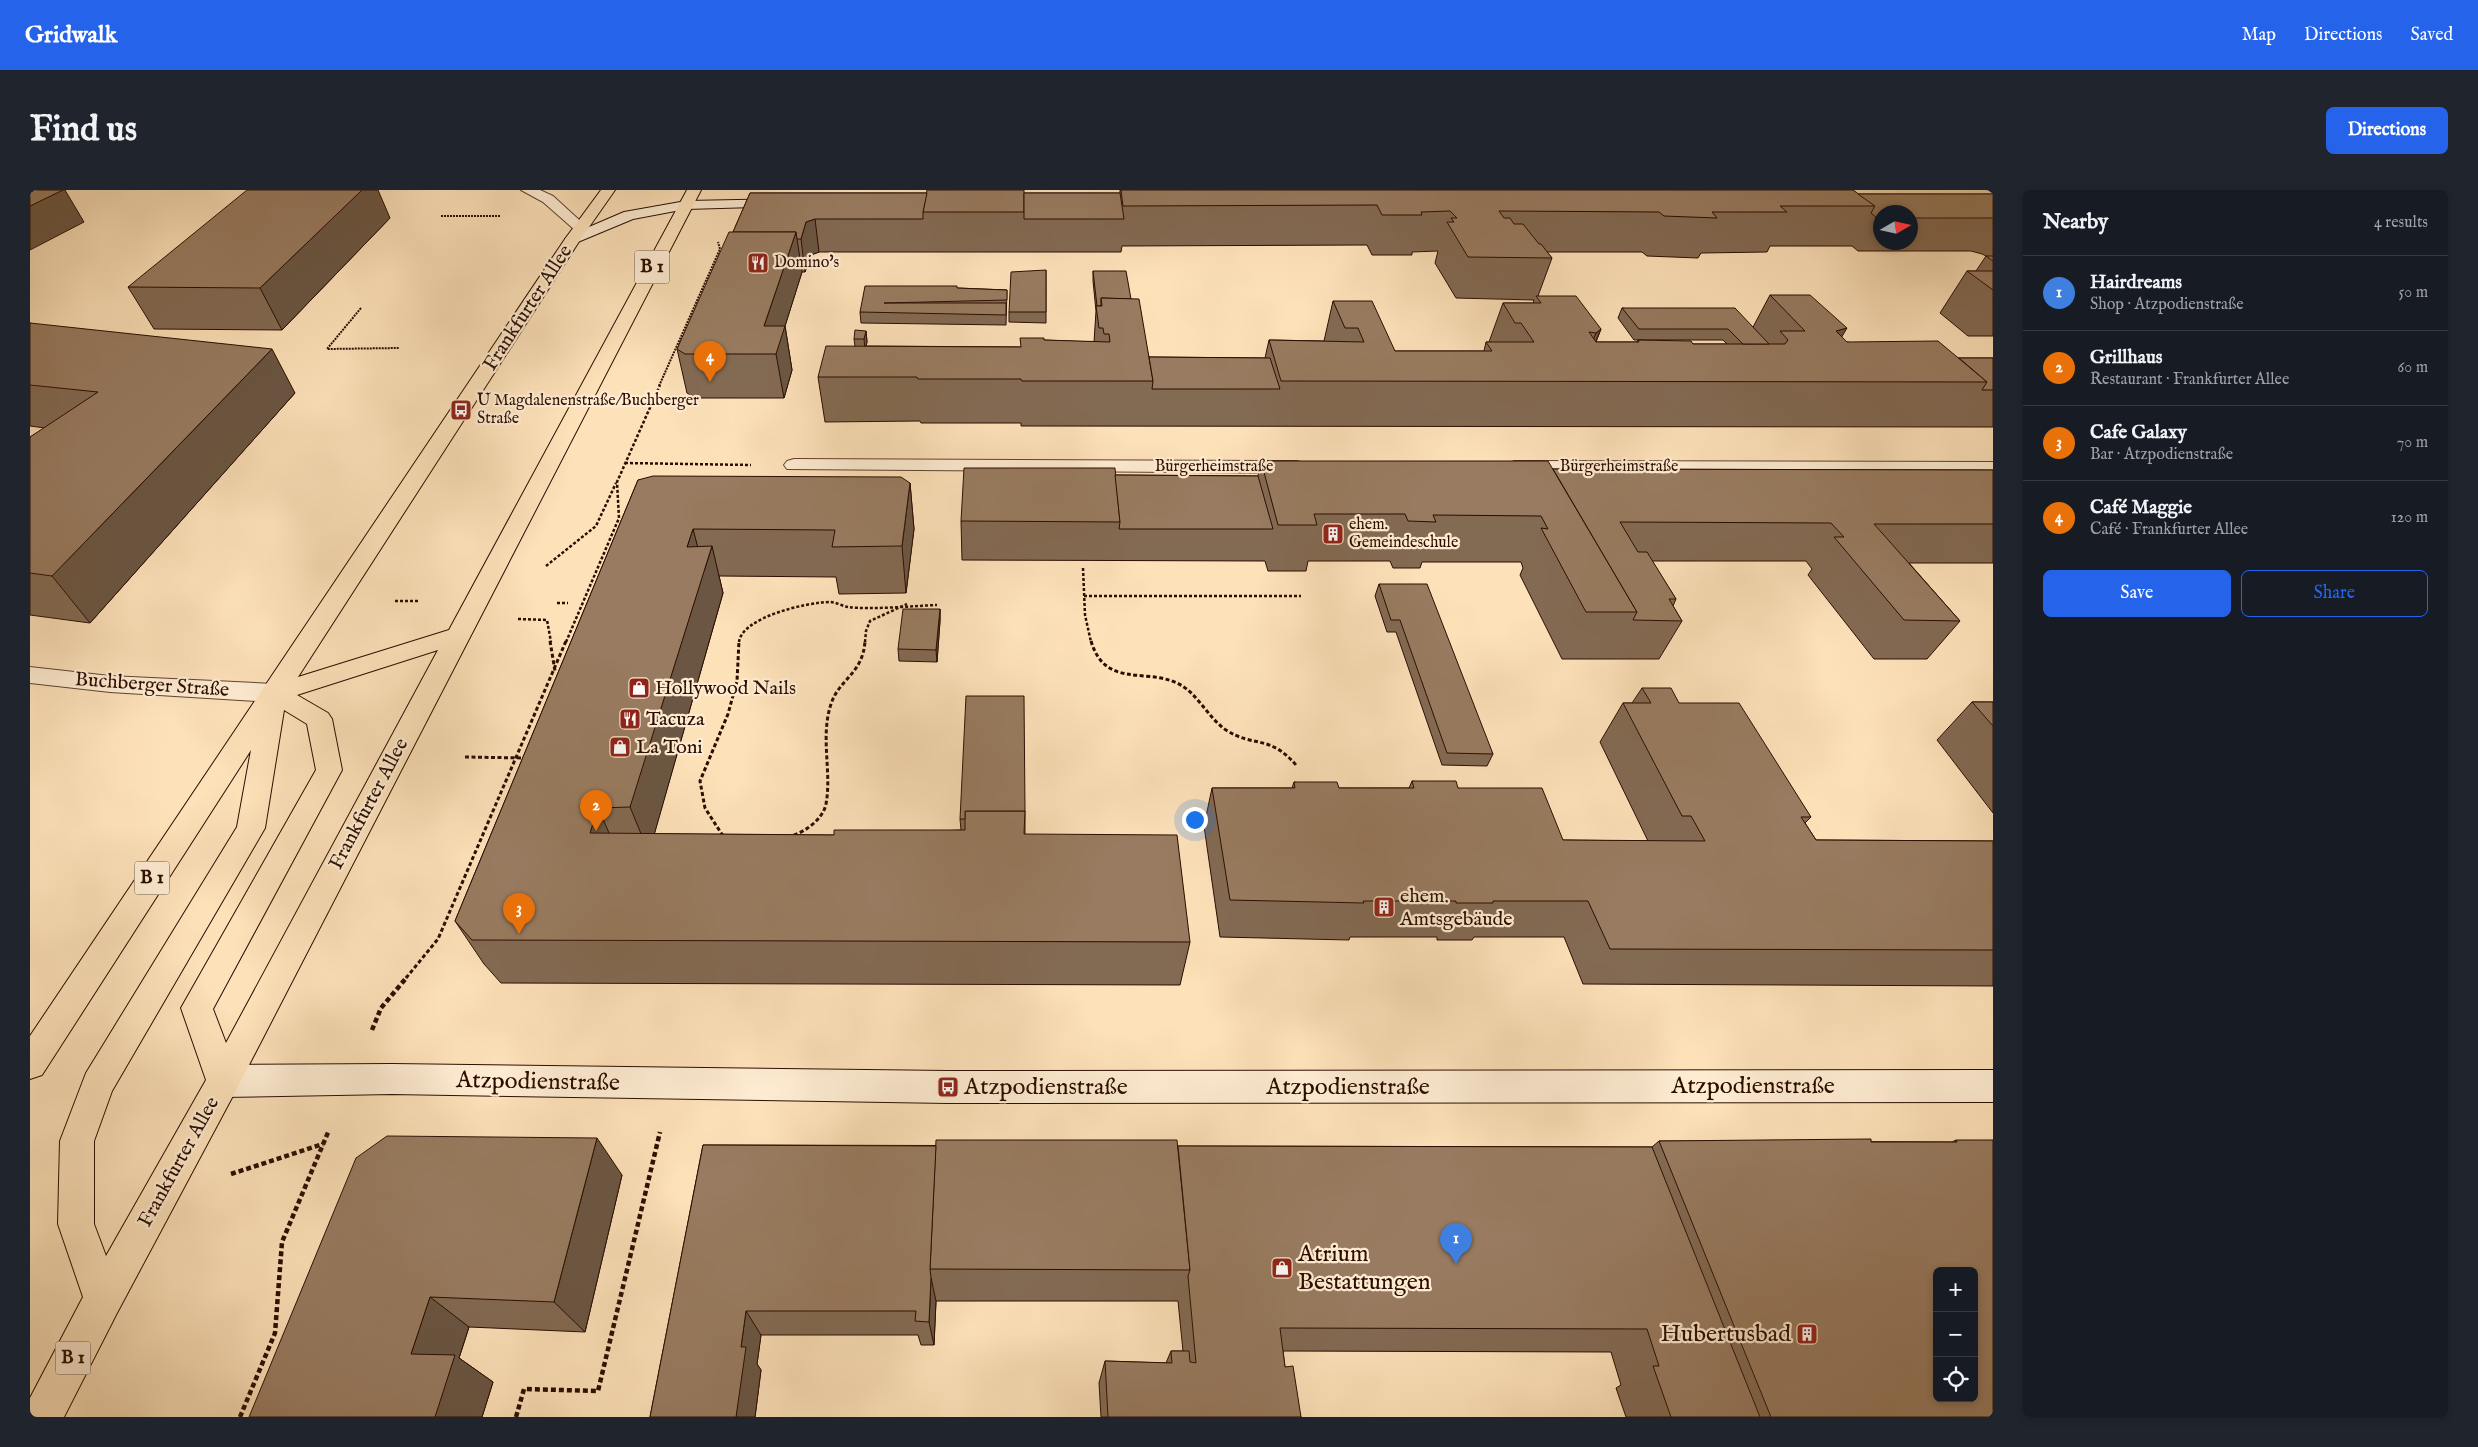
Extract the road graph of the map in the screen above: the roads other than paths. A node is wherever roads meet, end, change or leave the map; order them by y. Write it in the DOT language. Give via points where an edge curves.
graph roads {
  1 [pos="528,190"];
  2 [pos="608,190"];
  3 [pos="690,197"];
  4 [pos="800,203"];
  5 [pos="577,234"];
  6 [pos="794,465"];
  7 [pos="1314,467"];
  8 [pos="1498,467"];
  9 [pos="1993,468"];
  10 [pos="457,636"];
  11 [pos="30,675"];
  12 [pos="274,693"];
  13 [pos="30,1064"];
  14 [pos="223,1081"];
  15 [pos="1993,1086"];
  16 [pos="103,1299"];
  17 [pos="42,1417"];
  1 -- 5 [label="street, Frankfurter Allee" via="548,199"];
  2 -- 5 [label="main road, Frankfurter Allee / B 1"];
  3 -- 4 [label="street"];
  3 -- 5 [label="street"];
  3 -- 10 [label="main road, Frankfurter Allee / B 1"];
  5 -- 12 [label="main road, Frankfurter Allee / B 1"];
  6 -- 7 [label="street, Bürgerheimstraße"];
  8 -- 9 [label="street, Bürgerheimstraße"];
  10 -- 12 [label="main road"];
  10 -- 14 [label="main road, Frankfurter Allee / B 1"];
  11 -- 12 [label="street, Buchberger Straße" via="110,684"];
  12 -- 13 [label="main road, Frankfurter Allee / B 1"];
  12 -- 14 [label="main road" via="319,719 329,770 197,1008"];
  12 -- 16 [label="main road" via="251,828 98,1084 77,1141 76,1224"];
  14 -- 15 [label="street, Atzpodienstraße" via="392,1079 948,1087"];
  14 -- 16 [label="main road, Frankfurter Allee / B 1"];
  16 -- 17 [label="main road, Frankfurter Allee / B 1"];
}
